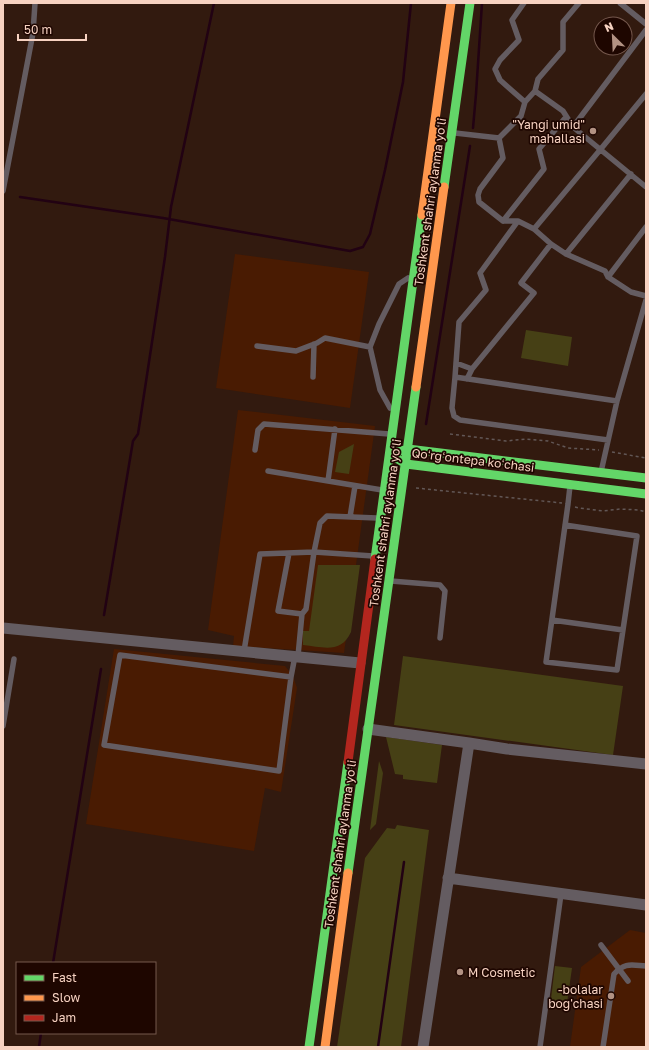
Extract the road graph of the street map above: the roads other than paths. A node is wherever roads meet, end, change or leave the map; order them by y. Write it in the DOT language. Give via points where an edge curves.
graph roads {
  1 [pos="35,3"];
  2 [pos="451,3"];
  3 [pos="470,3"];
  4 [pos="524,3"];
  5 [pos="578,3"];
  6 [pos="620,3"];
  7 [pos="449,20"];
  8 [pos="467,23"];
  9 [pos="646,24"];
  10 [pos="646,30"];
  11 [pos="535,90"];
  12 [pos="646,94"];
  13 [pos="525,102"];
  14 [pos="566,117"];
  15 [pos="573,127"];
  16 [pos="433,130"];
  17 [pos="452,133"];
  18 [pos="499,138"];
  19 [pos="600,150"];
  20 [pos="631,174"];
  21 [pos="646,187"];
  22 [pos="3,191"];
  23 [pos="503,221"];
  24 [pos="518,221"];
  25 [pos="646,228"];
  26 [pos="534,229"];
  27 [pos="551,244"];
  28 [pos="566,254"];
  29 [pos="414,274"];
  30 [pos="608,277"];
  31 [pos="646,296"];
  32 [pos="646,300"];
  33 [pos="314,344"];
  34 [pos="257,346"];
  35 [pos="370,347"];
  36 [pos="456,363"];
  37 [pos="472,369"];
  38 [pos="312,377"];
  39 [pos="455,377"];
  40 [pos="467,379"];
  41 [pos="617,401"];
  42 [pos="394,415"];
  43 [pos="335,429"];
  44 [pos="392,434"];
  45 [pos="608,440"];
  46 [pos="408,449"];
  47 [pos="255,450"];
  48 [pos="389,454"];
  49 [pos="406,464"];
  50 [pos="268,471"];
  51 [pos="601,472"];
  52 [pos="646,478"];
  53 [pos="328,481"];
  54 [pos="571,484"];
  55 [pos="355,486"];
  56 [pos="384,490"];
  57 [pos="646,494"];
  58 [pos="350,517"];
  59 [pos="380,518"];
  60 [pos="565,525"];
  61 [pos="314,552"];
  62 [pos="289,553"];
  63 [pos="375,556"];
  64 [pos="389,581"];
  65 [pos="302,614"];
  66 [pos="552,620"];
  67 [pos="3,628"];
  68 [pos="623,630"];
  69 [pos="440,638"];
  70 [pos="244,651"];
  71 [pos="297,656"];
  72 [pos="14,659"];
  73 [pos="360,663"];
  74 [pos="291,677"];
  75 [pos="3,726"];
  76 [pos="368,729"];
  77 [pos="469,744"];
  78 [pos="646,764"];
  79 [pos="448,878"];
  80 [pos="561,894"];
  81 [pos="646,905"];
  82 [pos="601,945"];
  83 [pos="646,966"];
  84 [pos="619,969"];
  85 [pos="628,981"];
  86 [pos="309,1047"];
  87 [pos="325,1047"];
  88 [pos="422,1047"];
  89 [pos="540,1047"];
  90 [pos="603,1047"];
  1 -- 22 [label="lane" via="33,33"];
  2 -- 7 [label="main road, Toshkent shahri aylanma yoʻli"];
  3 -- 8 [label="main road, Toshkent shahri aylanma yoʻli"];
  4 -- 13 [label="lane" via="512,20 519,40 495,69 500,80"];
  5 -- 11 [label="lane" via="563,22 563,50 538,79"];
  6 -- 9 [label="lane"];
  7 -- 8 [label="main road" via="456,27"];
  7 -- 16 [label="main road, Toshkent shahri aylanma yoʻli"];
  8 -- 17 [label="main road, Toshkent shahri aylanma yoʻli"];
  10 -- 15 [label="lane"];
  11 -- 13 [label="lane"];
  11 -- 14 [label="lane" via="563,111"];
  12 -- 19 [label="lane"];
  13 -- 18 [label="lane" via="521,116"];
  14 -- 15 [label="lane"];
  14 -- 23 [label="lane" via="539,149 544,170"];
  15 -- 19 [label="lane"];
  16 -- 17 [label="main road" via="443,125"];
  16 -- 29 [label="main road, Toshkent shahri aylanma yoʻli"];
  17 -- 18 [label="lane"];
  17 -- 46 [label="main road, Toshkent shahri aylanma yoʻli"];
  18 -- 23 [label="lane" via="503,158 478,195 479,202"];
  19 -- 20 [label="lane"];
  19 -- 26 [label="lane"];
  20 -- 21 [label="lane"];
  20 -- 28 [label="lane"];
  23 -- 24 [label="lane"];
  24 -- 26 [label="lane"];
  24 -- 36 [label="lane" via="480,273 486,290 459,322"];
  25 -- 30 [label="lane"];
  26 -- 27 [label="lane"];
  27 -- 28 [label="lane"];
  27 -- 37 [label="lane" via="521,283 534,293"];
  28 -- 30 [label="lane" via="605,271"];
  29 -- 35 [label="lane" via="399,284"];
  29 -- 42 [label="main road, Toshkent shahri aylanma yoʻli"];
  30 -- 31 [label="lane" via="631,292"];
  32 -- 41 [label="lane"];
  33 -- 34 [label="lane" via="296,351"];
  33 -- 35 [label="lane" via="325,338"];
  33 -- 38 [label="lane"];
  35 -- 42 [label="lane" via="380,390"];
  36 -- 37 [label="lane"];
  36 -- 39 [label="lane"];
  37 -- 40 [label="lane"];
  39 -- 40 [label="lane"];
  39 -- 45 [label="lane" via="452,412 460,420"];
  40 -- 41 [label="lane"];
  41 -- 45 [label="lane"];
  42 -- 44 [label="main road, Toshkent shahri aylanma yoʻli"];
  43 -- 44 [label="lane"];
  43 -- 47 [label="lane" via="264,424 258,430"];
  43 -- 53 [label="lane"];
  44 -- 48 [label="main road, Toshkent shahri aylanma yoʻli"];
  45 -- 51 [label="lane"];
  46 -- 48 [label="main road, Qoʻrgʻontepa koʻchasi"];
  46 -- 49 [label="main road, Toshkent shahri aylanma yoʻli"];
  46 -- 51 [label="main road, Qoʻrgʻontepa koʻchasi"];
  48 -- 49 [label="main road, Qoʻrgʻontepa koʻchasi"];
  48 -- 56 [label="main road, Toshkent shahri aylanma yoʻli"];
  49 -- 54 [label="main road, Qoʻrgʻontepa koʻchasi"];
  49 -- 64 [label="main road, Toshkent shahri aylanma yoʻli"];
  50 -- 53 [label="lane"];
  51 -- 52 [label="main road, Qoʻrgʻontepa koʻchasi"];
  53 -- 55 [label="lane"];
  54 -- 57 [label="main road, Qoʻrgʻontepa koʻchasi"];
  54 -- 60 [label="lane"];
  55 -- 56 [label="lane"];
  55 -- 58 [label="lane"];
  56 -- 59 [label="main road, Toshkent shahri aylanma yoʻli"];
  58 -- 59 [label="lane"];
  58 -- 61 [label="lane" via="327,516 320,523"];
  59 -- 63 [label="main road, Toshkent shahri aylanma yoʻli"];
  60 -- 66 [label="lane"];
  60 -- 68 [label="lane" via="637,536"];
  61 -- 62 [label="lane"];
  61 -- 63 [label="lane"];
  61 -- 65 [label="lane" via="306,609"];
  62 -- 65 [label="lane" via="278,611"];
  62 -- 70 [label="lane" via="260,554"];
  63 -- 73 [label="main road, Toshkent shahri aylanma yoʻli"];
  64 -- 69 [label="lane" via="440,585 445,591"];
  64 -- 76 [label="main road, Toshkent shahri aylanma yoʻli"];
  65 -- 71 [label="lane"];
  66 -- 68 [label="lane"];
  66 -- 68 [label="lane" via="546,662 617,670"];
  67 -- 70 [label="street"];
  70 -- 71 [label="street"];
  71 -- 73 [label="street"];
  71 -- 74 [label="lane"];
  72 -- 75 [label="lane"];
  73 -- 86 [label="main road, Toshkent shahri aylanma yoʻli"];
  74 -- 74 [label="lane" via="279,771 104,745 120,654"];
  76 -- 77 [label="street"];
  76 -- 87 [label="main road, Toshkent shahri aylanma yoʻli"];
  77 -- 78 [label="street"];
  77 -- 79 [label="street"];
  79 -- 80 [label="street"];
  79 -- 88 [label="street"];
  80 -- 81 [label="street"];
  80 -- 89 [label="lane"];
  82 -- 84 [label="lane"];
  83 -- 84 [label="lane" via="627,964"];
  84 -- 85 [label="lane"];
  84 -- 90 [label="lane" via="614,974"];
}
